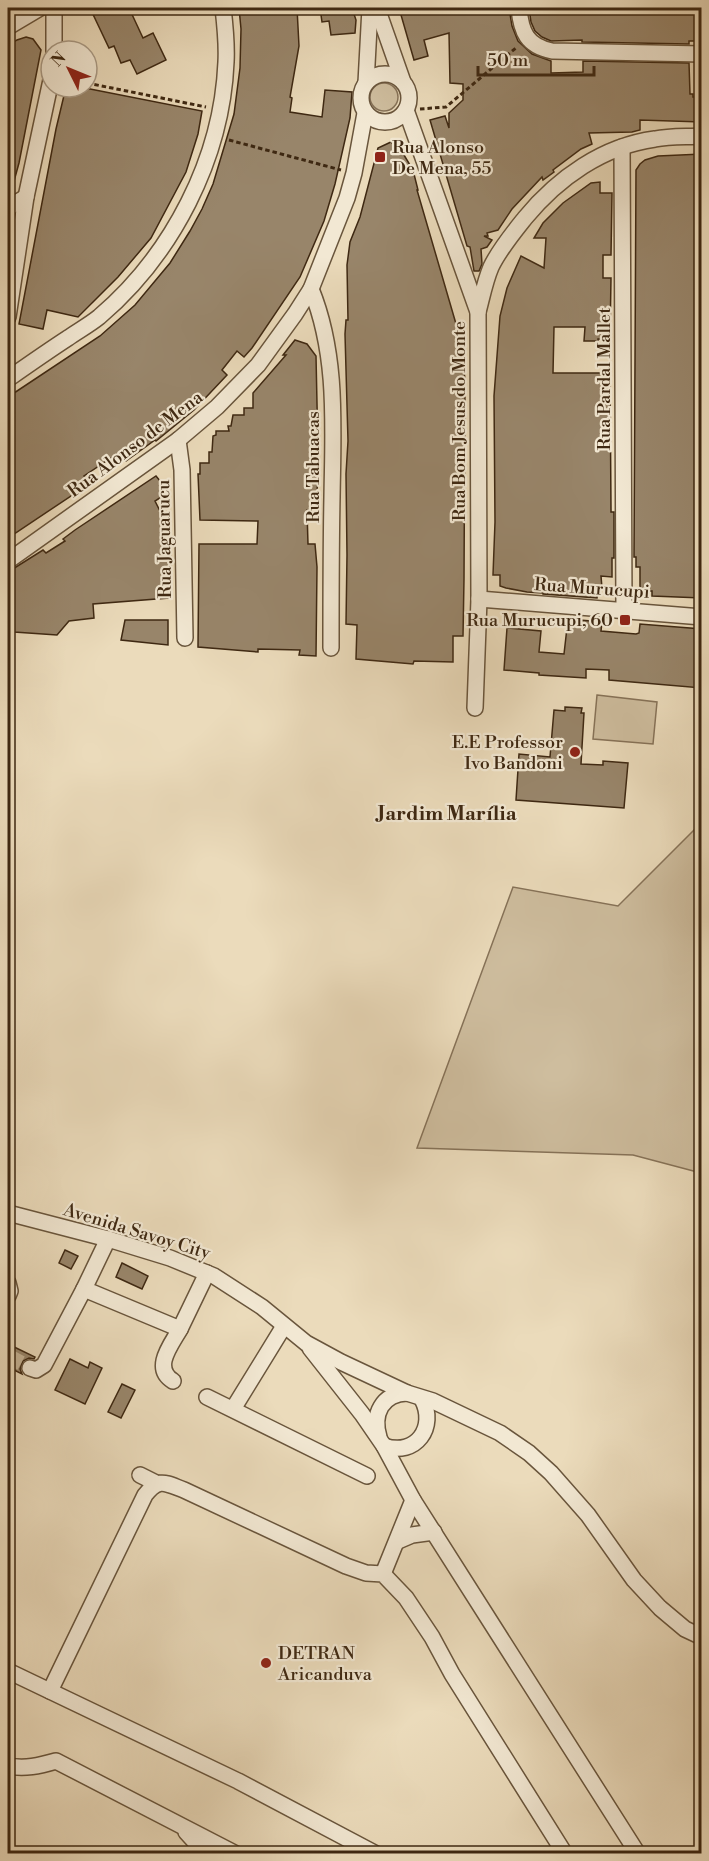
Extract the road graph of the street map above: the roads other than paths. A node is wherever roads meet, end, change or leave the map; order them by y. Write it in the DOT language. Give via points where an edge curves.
graph roads {
  1 [pos="40,8"];
  2 [pos="54,8"];
  3 [pos="224,8"];
  4 [pos="370,8"];
  5 [pos="377,8"];
  6 [pos="519,8"];
  7 [pos="8,27"];
  8 [pos="54,39"];
  9 [pos="702,54"];
  10 [pos="403,82"];
  11 [pos="366,83"];
  12 [pos="47,99"];
  13 [pos="406,110"];
  14 [pos="365,113"];
  15 [pos="702,136"];
  16 [pos="622,147"];
  17 [pos="26,197"];
  18 [pos="8,208"];
  19 [pos="311,289"];
  20 [pos="478,312"];
  21 [pos="8,317"];
  22 [pos="9,372"];
  23 [pos="178,440"];
  24 [pos="8,561"];
  25 [pos="479,599"];
  26 [pos="624,610"];
  27 [pos="702,616"];
  28 [pos="185,638"];
  29 [pos="331,648"];
  30 [pos="475,708"];
  31 [pos="8,1213"];
  32 [pos="108,1239"];
  33 [pos="207,1273"];
  34 [pos="8,1282"];
  35 [pos="84,1289"];
  36 [pos="8,1296"];
  37 [pos="284,1326"];
  38 [pos="180,1329"];
  39 [pos="306,1343"];
  40 [pos="30,1368"];
  41 [pos="173,1381"];
  42 [pos="415,1396"];
  43 [pos="207,1397"];
  44 [pos="234,1409"];
  45 [pos="382,1443"];
  46 [pos="140,1475"];
  47 [pos="367,1476"];
  48 [pos="156,1483"];
  49 [pos="413,1500"];
  50 [pos="434,1532"];
  51 [pos="398,1541"];
  52 [pos="383,1574"];
  53 [pos="702,1637"];
  54 [pos="8,1671"];
  55 [pos="50,1691"];
  56 [pos="8,1766"];
  57 [pos="209,1846"];
  58 [pos="639,1853"];
  59 [pos="224,1854"];
  60 [pos="236,1854"];
  61 [pos="376,1854"];
  62 [pos="565,1854"];
  1 -- 7 [label="street"];
  2 -- 8 [label="street"];
  3 -- 22 [label="street" via="226,62 216,137 201,177 168,238 126,291 97,318"];
  4 -- 11 [label="street"];
  5 -- 10 [label="street"];
  6 -- 9 [label="street" via="522,29 540,49"];
  10 -- 11 [label="street" via="397,76 380,74"];
  10 -- 13 [label="street" via="410,97"];
  11 -- 14 [label="street" via="360,98"];
  12 -- 17 [label="street"];
  13 -- 14 [label="street" via="396,120 383,123"];
  13 -- 20 [label="street, Rua Bom Jesus do Monte"];
  14 -- 19 [label="street, Rua Alonso de Mena" via="347,198"];
  15 -- 16 [label="street" via="655,139"];
  16 -- 20 [label="street" via="578,169 532,210 491,267"];
  16 -- 26 [label="street, Rua Pardal Mallet"];
  17 -- 18 [label="street"];
  17 -- 21 [label="street"];
  19 -- 23 [label="street, Rua Alonso de Mena" via="258,365"];
  19 -- 29 [label="street, Rua Tabuacas" via="328,345 333,412"];
  20 -- 25 [label="street, Rua Bom Jesus do Monte"];
  23 -- 24 [label="street, Rua Alonso de Mena"];
  23 -- 28 [label="street, Rua Jaguarucu"];
  25 -- 26 [label="street, Rua Murucupi"];
  25 -- 30 [label="street, Rua Bom Jesus do Monte"];
  26 -- 27 [label="street, Rua Murucupi"];
  31 -- 32 [label="street, Avenida Savoy City"];
  32 -- 33 [label="street, Avenida Savoy City"];
  32 -- 35 [label="street"];
  33 -- 37 [label="street, Avenida Savoy City" via="262,1307"];
  33 -- 38 [label="street"];
  34 -- 36 [label="street"];
  35 -- 38 [label="street"];
  35 -- 40 [label="street" via="44,1365 40,1369"];
  37 -- 39 [label="street, Avenida Savoy City"];
  37 -- 44 [label="street"];
  38 -- 41 [label="street" via="164,1358 164,1374"];
  39 -- 42 [label="street"];
  39 -- 45 [label="street"];
  42 -- 45 [label="street" via="395,1395 380,1407 376,1426"];
  42 -- 45 [label="street" via="426,1406 428,1421 422,1436 402,1449"];
  42 -- 53 [label="street" via="500,1433 529,1453 588,1515 634,1580 660,1608 685,1629"];
  43 -- 44 [label="street"];
  44 -- 47 [label="street"];
  45 -- 49 [label="street"];
  46 -- 48 [label="street"];
  48 -- 52 [label="street" via="184,1490 359,1571"];
  48 -- 55 [label="street" via="145,1494"];
  49 -- 50 [label="street"];
  49 -- 51 [label="street"];
  50 -- 51 [label="street"];
  50 -- 58 [label="street"];
  51 -- 52 [label="street"];
  52 -- 62 [label="street" via="406,1598 432,1637"];
  54 -- 55 [label="street"];
  55 -- 61 [label="street" via="238,1781"];
  56 -- 57 [label="street" via="27,1768 56,1761 180,1825"];
  57 -- 59 [label="street"];
  57 -- 60 [label="street"];
}
